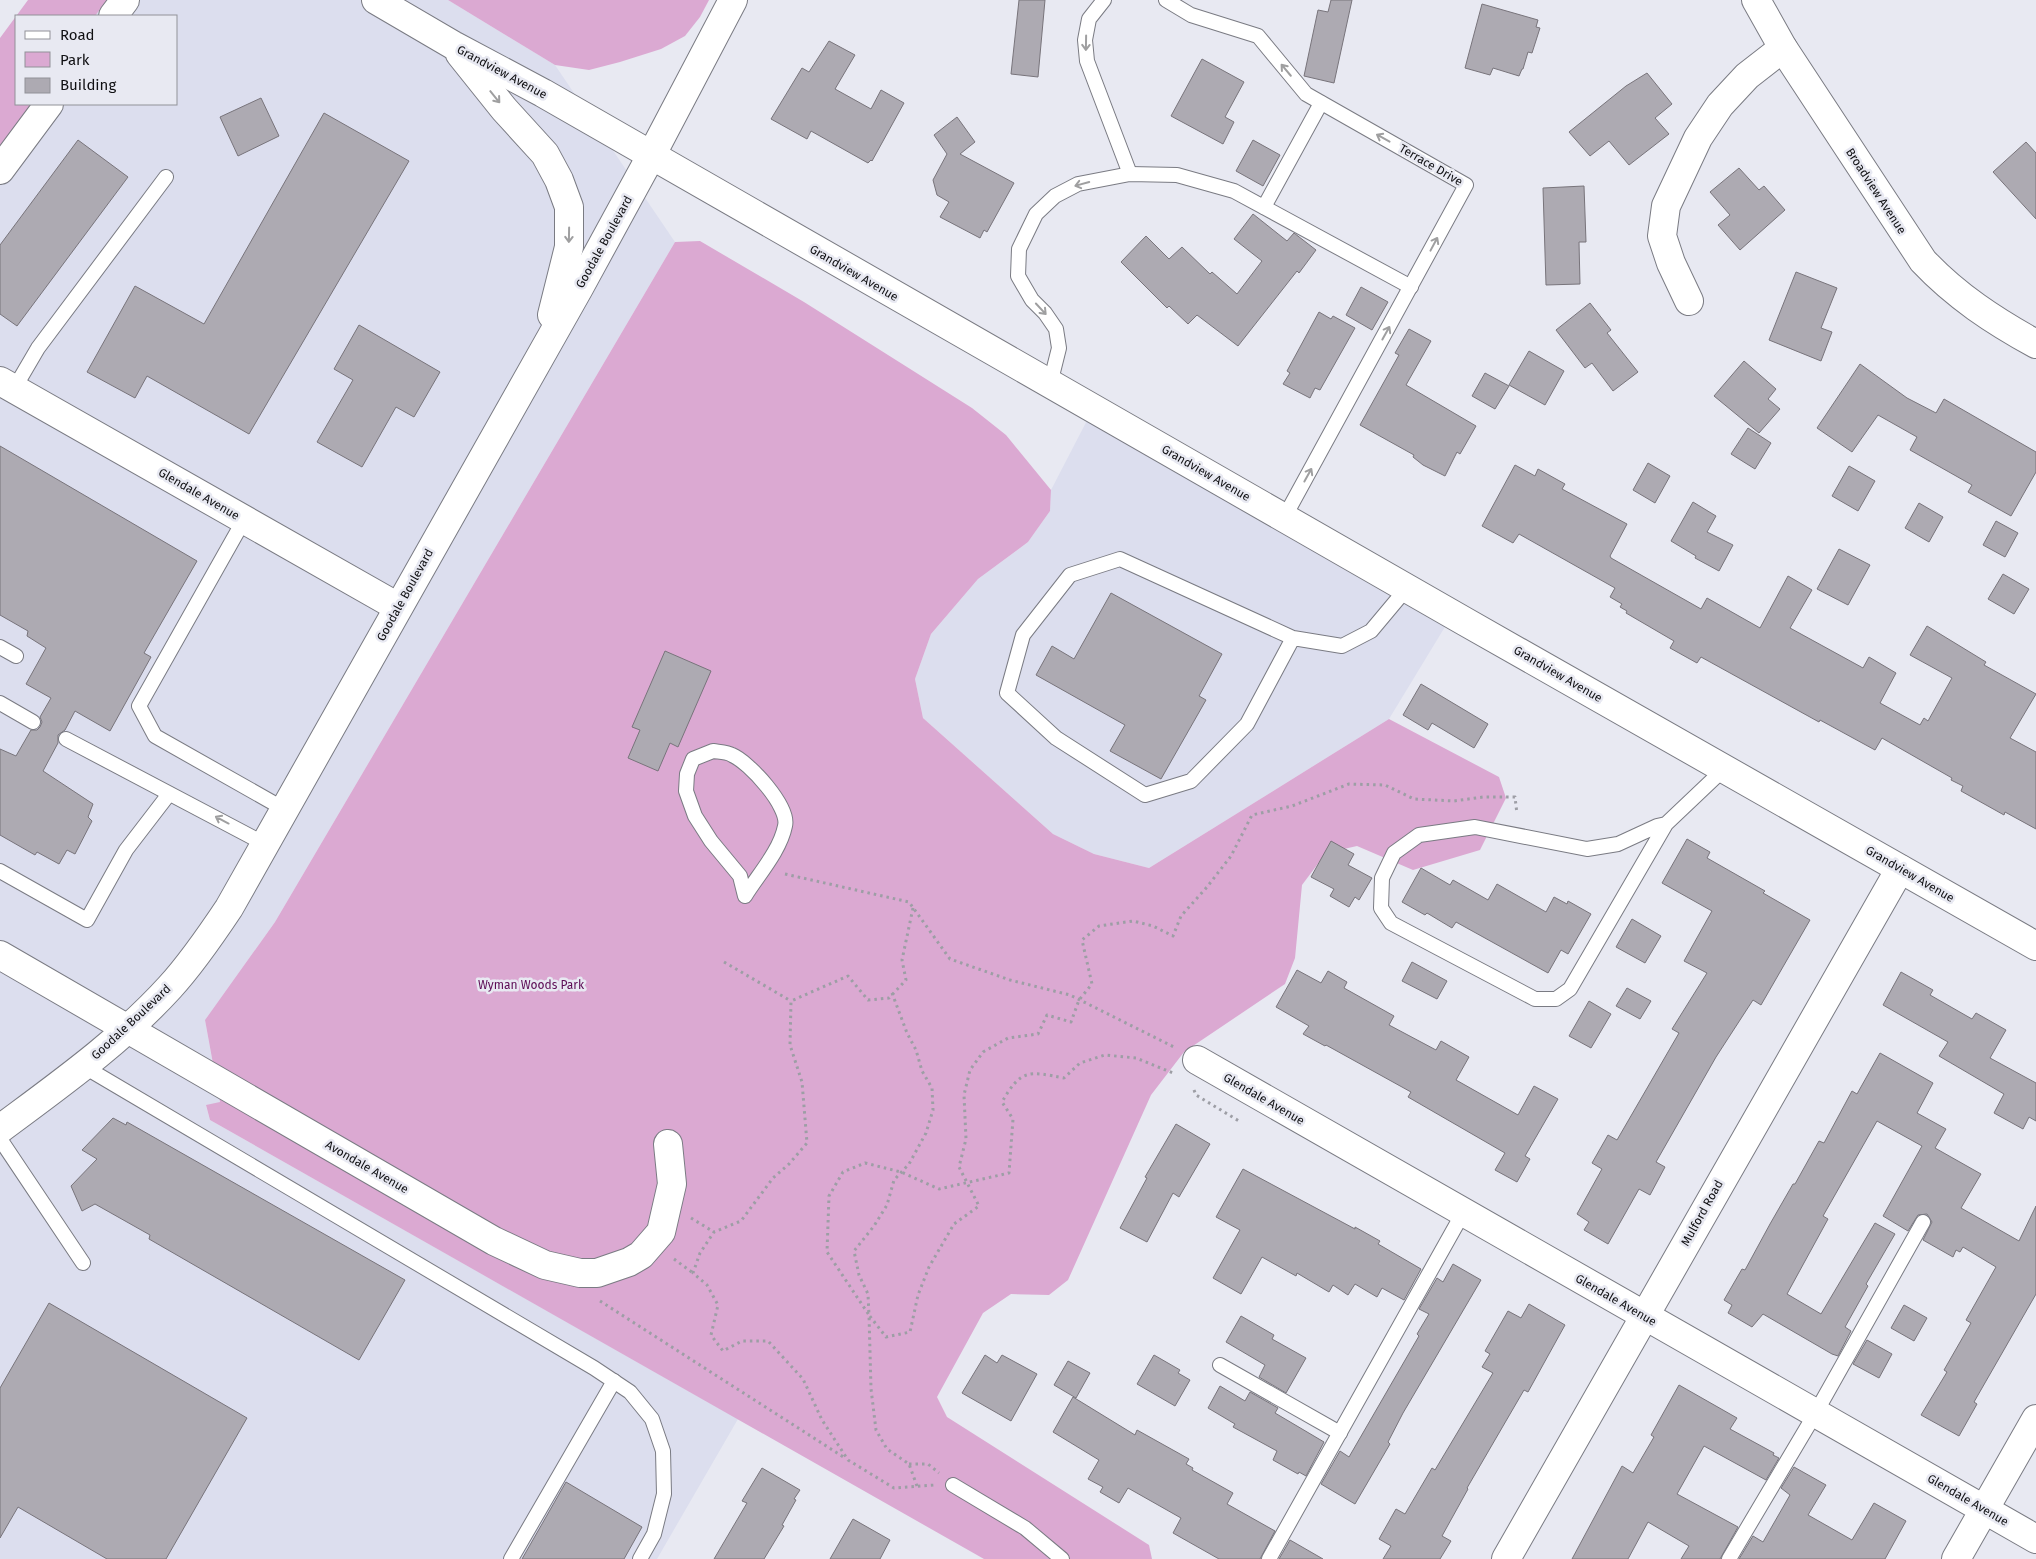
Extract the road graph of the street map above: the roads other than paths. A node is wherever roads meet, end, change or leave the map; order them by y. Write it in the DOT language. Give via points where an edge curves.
graph roads {
  1 [pos="125,0"];
  2 [pos="376,0"];
  3 [pos="733,0"];
  4 [pos="1104,0"];
  5 [pos="1166,0"];
  6 [pos="1756,0"];
  7 [pos="114,15"];
  8 [pos="453,46"];
  9 [pos="1783,48"];
  10 [pos="1321,103"];
  11 [pos="48,105"];
  12 [pos="651,156"];
  13 [pos="0,170"];
  14 [pos="1130,174"];
  15 [pos="166,177"];
  16 [pos="1264,207"];
  17 [pos="1411,287"];
  18 [pos="1688,301"];
  19 [pos="2036,344"];
  20 [pos="534,368"];
  21 [pos="1050,384"];
  22 [pos="7,385"];
  23 [pos="1284,518"];
  24 [pos="244,520"];
  25 [pos="1406,588"];
  26 [pos="398,608"];
  27 [pos="1293,638"];
  28 [pos="0,647"];
  29 [pos="16,656"];
  30 [pos="0,703"];
  31 [pos="33,722"];
  32 [pos="66,739"];
  33 [pos="1724,769"];
  34 [pos="169,794"];
  35 [pos="284,809"];
  36 [pos="1666,824"];
  37 [pos="265,844"];
  38 [pos="763,868"];
  39 [pos="1900,869"];
  40 [pos="0,871"];
  41 [pos="2036,946"];
  42 [pos="0,955"];
  43 [pos="128,1028"];
  44 [pos="1183,1060"];
  45 [pos="83,1066"];
  46 [pos="0,1129"];
  47 [pos="0,1139"];
  48 [pos="668,1144"];
  49 [pos="1463,1213"];
  50 [pos="1923,1222"];
  51 [pos="83,1263"];
  52 [pos="1644,1316"];
  53 [pos="1220,1365"];
  54 [pos="614,1381"];
  55 [pos="1815,1414"];
  56 [pos="2036,1419"];
  57 [pos="1340,1433"];
  58 [pos="953,1485"];
  59 [pos="1984,1510"];
  60 [pos="2036,1539"];
  61 [pos="511,1559"];
  62 [pos="640,1559"];
  63 [pos="1062,1559"];
  64 [pos="1269,1559"];
  65 [pos="1506,1559"];
  66 [pos="1729,1559"];
  67 [pos="1956,1559"];
  1 -- 7 [label="street"];
  2 -- 8 [label="street, Grandview Avenue"];
  3 -- 12 [label="street, Goodale Boulevard"];
  4 -- 14 [label="lane, one-way" via="1089,19 1085,40 1087,61"];
  10 -- 5 [label="lane, Terrace Drive, one-way" via="1306,94 1258,36 1191,15"];
  6 -- 9 [label="street, Broadview Avenue"];
  8 -- 12 [label="street, Grandview Avenue" via="544,93"];
  8 -- 20 [label="street, one-way" via="545,154 569,207 569,247 557,301"];
  9 -- 18 [label="street" via="1747,76 1720,105 1698,138 1666,206 1662,236"];
  9 -- 19 [label="street, Broadview Avenue" via="1923,261 1965,300"];
  10 -- 16 [label="lane"];
  17 -- 10 [label="lane, Terrace Drive, one-way" via="1466,185"];
  11 -- 13 [label="street"];
  12 -- 20 [label="street, Goodale Boulevard"];
  12 -- 21 [label="street, Grandview Avenue"];
  14 -- 16 [label="lane" via="1177,175 1234,191"];
  14 -- 21 [label="lane, one-way" via="1078,184 1055,196 1036,214 1019,249 1018,276 1032,300 1056,329 1059,348"];
  15 -- 22 [label="lane"];
  16 -- 17 [label="lane"];
  23 -- 17 [label="lane, Terrace Drive, one-way"];
  20 -- 26 [label="street, Goodale Boulevard"];
  21 -- 23 [label="street, Grandview Avenue"];
  22 -- 24 [label="street, Glendale Avenue"];
  23 -- 25 [label="street, Grandview Avenue"];
  24 -- 26 [label="street, Glendale Avenue"];
  24 -- 35 [label="lane" via="139,706 155,736"];
  25 -- 27 [label="lane" via="1371,630 1342,646"];
  25 -- 33 [label="street, Grandview Avenue"];
  26 -- 35 [label="street, Goodale Boulevard"];
  27 -- 27 [label="lane" via="1120,559 1070,575 1023,635 1006,693 1056,738 1145,795 1191,781 1247,724"];
  28 -- 29 [label="lane"];
  30 -- 31 [label="lane"];
  32 -- 34 [label="lane"];
  33 -- 36 [label="lane"];
  33 -- 39 [label="street, Grandview Avenue"];
  37 -- 34 [label="lane, one-way"];
  34 -- 40 [label="lane" via="126,850 87,920"];
  35 -- 37 [label="street, Goodale Boulevard"];
  36 -- 36 [label="lane" via="1570,989 1556,999 1535,999 1391,923 1381,908 1382,878 1394,853 1419,835 1475,827 1587,849 1618,844"];
  37 -- 43 [label="street, Goodale Boulevard" via="205,943 171,986"];
  38 -- 38 [label="lane" via="780,843 786,824 780,805 756,773 732,755 713,751 693,759 687,774 686,791 695,816 740,876 745,896"];
  39 -- 41 [label="street, Grandview Avenue"];
  39 -- 52 [label="street, Mulford Road"];
  42 -- 43 [label="street, Avondale Avenue"];
  43 -- 45 [label="street, Goodale Boulevard"];
  43 -- 48 [label="street, Avondale Avenue" via="494,1241 545,1265 580,1273 597,1272 629,1262 641,1255 661,1232 672,1184"];
  44 -- 49 [label="street, Glendale Avenue"];
  45 -- 46 [label="street, Goodale Boulevard"];
  45 -- 54 [label="lane"];
  47 -- 51 [label="lane"];
  49 -- 52 [label="street, Glendale Avenue"];
  49 -- 57 [label="lane"];
  50 -- 55 [label="lane"];
  52 -- 55 [label="street, Glendale Avenue"];
  52 -- 65 [label="street, Mulford Road"];
  53 -- 57 [label="lane"];
  54 -- 61 [label="lane"];
  54 -- 62 [label="lane" via="630,1392 652,1419 663,1451 664,1494 654,1534"];
  55 -- 59 [label="street, Glendale Avenue"];
  55 -- 66 [label="lane"];
  56 -- 59 [label="street"];
  57 -- 64 [label="lane"];
  58 -- 63 [label="lane" via="1025,1528"];
  59 -- 60 [label="street, Glendale Avenue"];
  59 -- 67 [label="street"];
}
